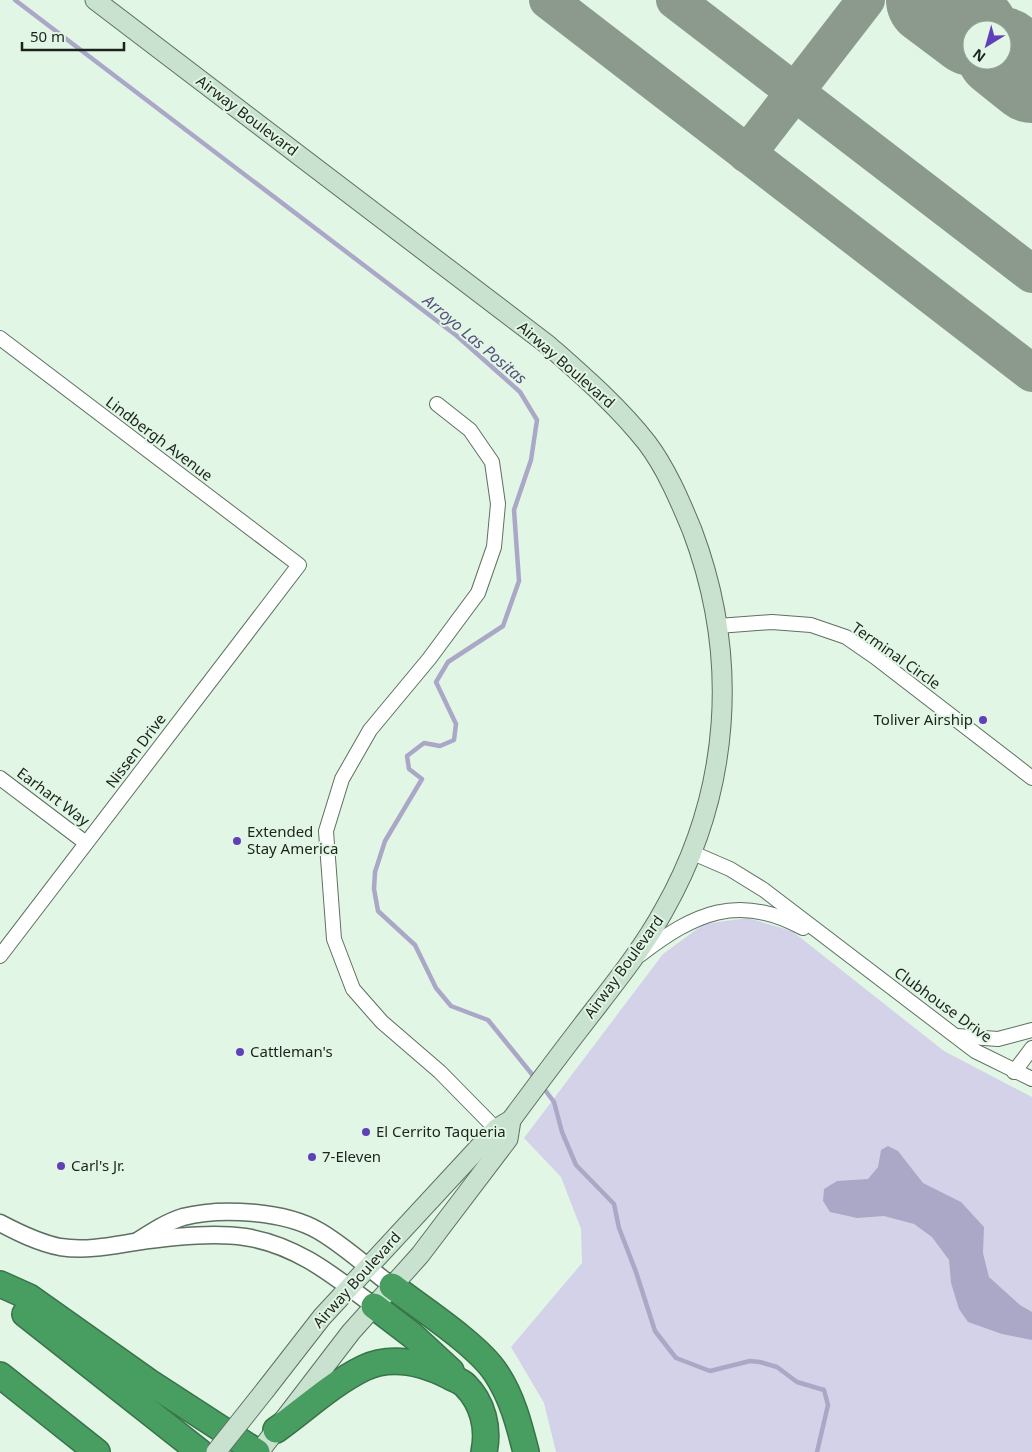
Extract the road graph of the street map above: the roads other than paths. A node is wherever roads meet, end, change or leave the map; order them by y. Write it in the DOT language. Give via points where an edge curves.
graph roads {
  1 [pos="95,0"];
  2 [pos="0,338"];
  3 [pos="437,404"];
  4 [pos="299,565"];
  5 [pos="718,626"];
  6 [pos="0,778"];
  7 [pos="1032,778"];
  8 [pos="86,843"];
  9 [pos="693,853"];
  10 [pos="840,948"];
  11 [pos="0,956"];
  12 [pos="631,962"];
  13 [pos="1032,1030"];
  14 [pos="953,1035"];
  15 [pos="1032,1048"];
  16 [pos="1014,1072"];
  17 [pos="1032,1079"];
  18 [pos="504,1124"];
  19 [pos="0,1223"];
  20 [pos="138,1242"];
  21 [pos="367,1267"];
  22 [pos="0,1284"];
  23 [pos="392,1286"];
  24 [pos="349,1288"];
  25 [pos="0,1294"];
  26 [pos="374,1306"];
  27 [pos="0,1375"];
  28 [pos="464,1384"];
  29 [pos="276,1430"];
  30 [pos="97,1452"];
  31 [pos="200,1452"];
  32 [pos="216,1452"];
  33 [pos="258,1452"];
  34 [pos="484,1452"];
  35 [pos="526,1452"];
  1 -- 5 [label="main road, Airway Boulevard" via="548,345 601,391 648,444 681,502 704,562"];
  2 -- 4 [label="street, Lindbergh Avenue"];
  3 -- 18 [label="street" via="470,430 492,462 498,504 494,547 478,593 370,730 342,779 326,830 334,939 353,989 382,1022"];
  4 -- 8 [label="street, Nissen Drive"];
  5 -- 7 [label="street, Terminal Circle" via="772,622 811,625 846,637"];
  5 -- 9 [label="main road, Airway Boulevard" via="722,674 720,751 710,799"];
  6 -- 8 [label="street, Earhart Way"];
  8 -- 11 [label="street, Nissen Drive"];
  9 -- 10 [label="street, Clubhouse Drive" via="730,869 764,890"];
  9 -- 12 [label="main road, Airway Boulevard" via="664,910"];
  10 -- 12 [label="street, Clubhouse Drive" via="788,920 755,911 723,910 694,919 670,932"];
  10 -- 14 [label="street, Clubhouse Drive"];
  12 -- 18 [label="main road, Airway Boulevard"];
  13 -- 14 [label="street" via="998,1040"];
  14 -- 16 [label="street, Clubhouse Drive"];
  15 -- 16 [label="street"];
  16 -- 17 [label="street, Clubhouse Drive"];
  18 -- 21 [label="main road, Airway Boulevard"];
  18 -- 23 [label="main road, Airway Boulevard" via="508,1138 502,1148 420,1255"];
  19 -- 20 [label="street" via="25,1236 59,1247 96,1249"];
  20 -- 21 [label="street" via="165,1224 184,1217 258,1213 296,1221 318,1230"];
  20 -- 24 [label="street" via="193,1236 246,1237 277,1244 304,1256"];
  21 -- 23 [label="street"];
  21 -- 24 [label="main road, Airway Boulevard"];
  22 -- 33 [label="highway" via="29,1297 149,1382"];
  23 -- 26 [label="main road, Airway Boulevard"];
  23 -- 35 [label="highway" via="476,1351 495,1372 509,1397"];
  24 -- 26 [label="street"];
  24 -- 32 [label="main road, Airway Boulevard, bridge" via="322,1317"];
  25 -- 31 [label="highway"];
  26 -- 28 [label="highway" via="412,1335"];
  26 -- 29 [label="main road, Airway Boulevard"];
  27 -- 30 [label="highway"];
  28 -- 29 [label="highway" via="416,1363 390,1361 364,1368"];
  28 -- 34 [label="highway" via="482,1410 487,1437"];
  29 -- 33 [label="main road, Airway Boulevard"];
}
